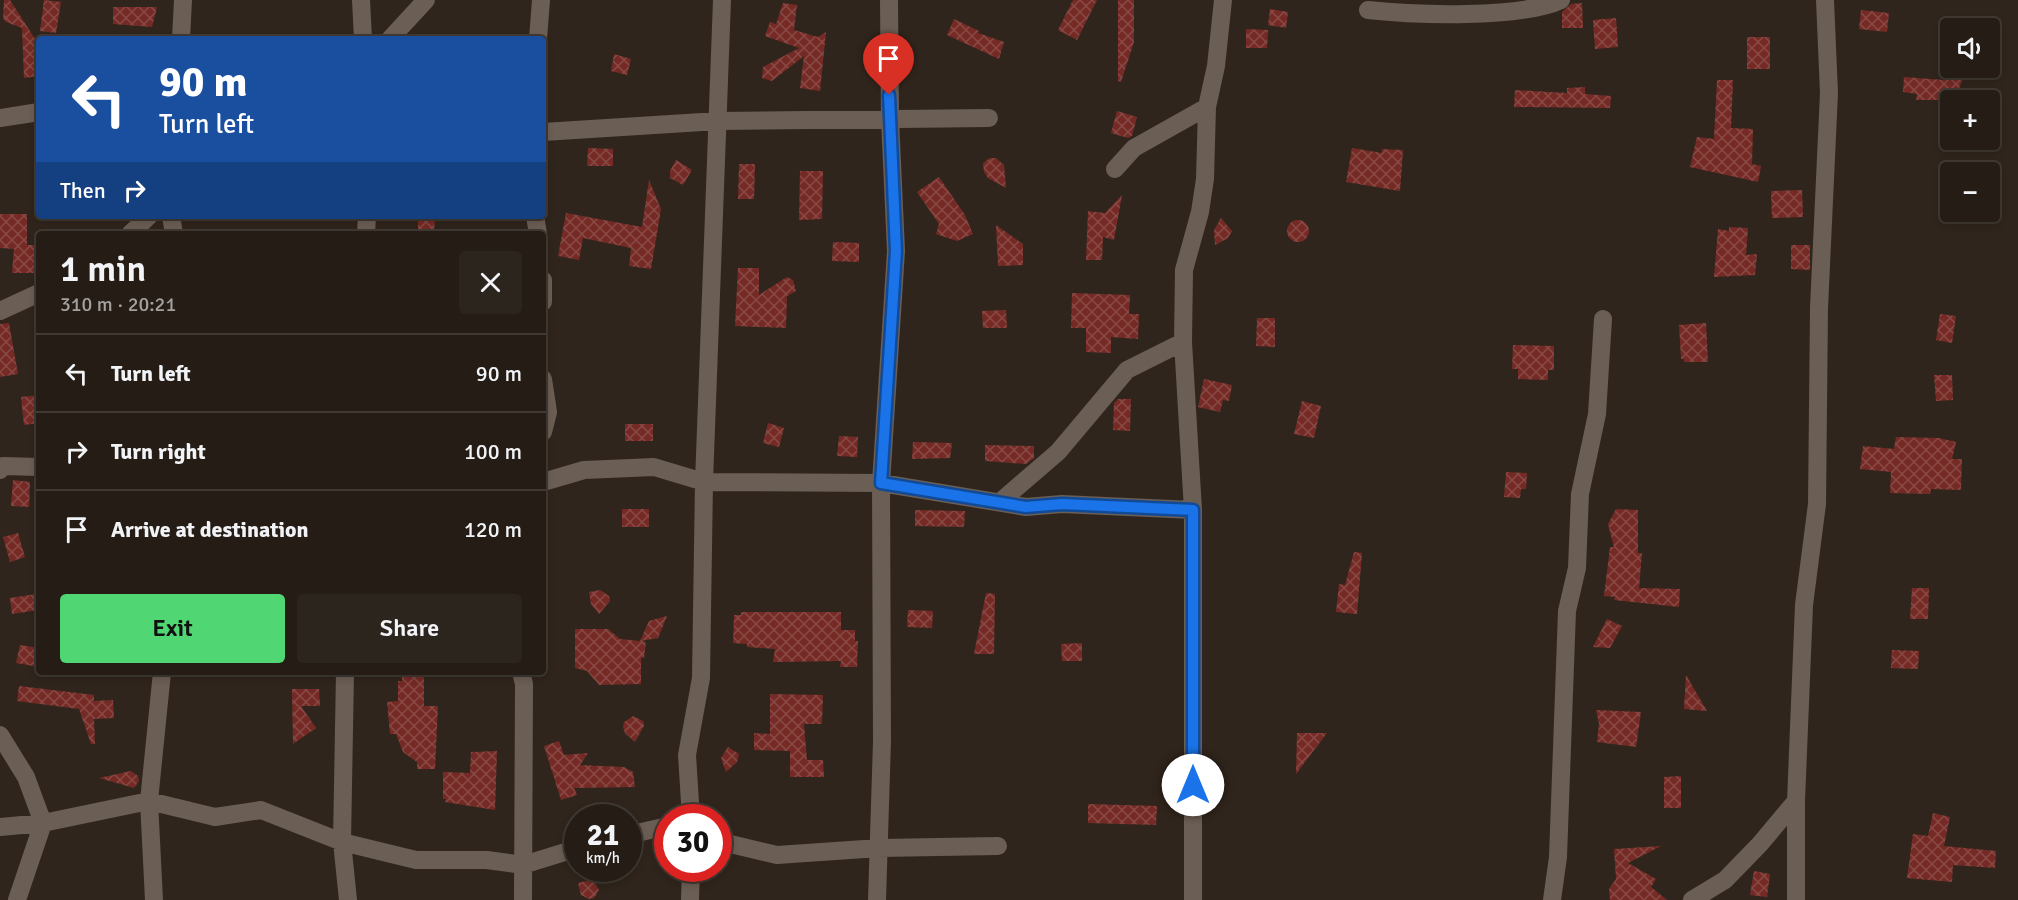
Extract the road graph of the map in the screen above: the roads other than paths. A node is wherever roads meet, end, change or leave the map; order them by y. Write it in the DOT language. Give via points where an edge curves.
graph roads {
  1 [pos="183,0"];
  2 [pos="361,0"];
  3 [pos="426,0"];
  4 [pos="541,0"];
  5 [pos="722,0"];
  6 [pos="889,0"];
  7 [pos="1223,0"];
  8 [pos="1561,0"];
  9 [pos="1825,0"];
  10 [pos="1368,10"];
  11 [pos="181,36"];
  12 [pos="363,36"];
  13 [pos="393,36"];
  14 [pos="538,36"];
  15 [pos="1207,107"];
  16 [pos="36,112"];
  17 [pos="989,117"];
  18 [pos="0,118"];
  19 [pos="890,119"];
  20 [pos="718,121"];
  21 [pos="546,132"];
  22 [pos="1115,169"];
  23 [pos="146,219"];
  24 [pos="133,231"];
  25 [pos="36,294"];
  26 [pos="0,311"];
  27 [pos="1603,319"];
  28 [pos="1183,342"];
  29 [pos="546,399"];
  30 [pos="546,420"];
  31 [pos="36,467"];
  32 [pos="0,470"];
  33 [pos="546,482"];
  34 [pos="704,483"];
  35 [pos="881,483"];
  36 [pos="1000,502"];
  37 [pos="1193,510"];
  38 [pos="162,675"];
  39 [pos="345,675"];
  40 [pos="522,675"];
  41 [pos="0,735"];
  42 [pos="149,801"];
  43 [pos="1796,801"];
  44 [pos="690,804"];
  45 [pos="43,823"];
  46 [pos="0,827"];
  47 [pos="342,842"];
  48 [pos="732,844"];
  49 [pos="998,846"];
  50 [pos="879,848"];
  51 [pos="564,853"];
  52 [pos="523,865"];
  53 [pos="690,882"];
  54 [pos="17,900"];
  55 [pos="154,900"];
  56 [pos="348,900"];
  57 [pos="523,900"];
  58 [pos="690,900"];
  59 [pos="877,900"];
  60 [pos="1193,900"];
  61 [pos="1552,900"];
  62 [pos="1692,900"];
  63 [pos="1796,900"];
  1 -- 11 [label="street"];
  2 -- 12 [label="street"];
  3 -- 13 [label="street"];
  4 -- 14 [label="street"];
  5 -- 20 [label="street"];
  6 -- 19 [label="street"];
  7 -- 15 [label="street"];
  8 -- 10 [label="street" via="1544,7 1498,11 1410,15"];
  9 -- 43 [label="street" via="1829,93 1817,504 1804,605"];
  15 -- 22 [label="street" via="1134,148"];
  15 -- 28 [label="street" via="1205,179 1184,270"];
  16 -- 18 [label="street"];
  17 -- 19 [label="street"];
  19 -- 20 [label="street"];
  19 -- 35 [label="street" via="896,251"];
  20 -- 21 [label="street"];
  20 -- 34 [label="street"];
  23 -- 24 [label="street"];
  25 -- 26 [label="street"];
  27 -- 61 [label="street" via="1597,414 1580,494 1577,568 1567,611 1559,846"];
  28 -- 36 [label="street" via="1127,370 1053,457"];
  28 -- 37 [label="street"];
  29 -- 30 [label="street"];
  31 -- 32 [label="street" via="3,466"];
  33 -- 34 [label="street" via="584,470 654,467"];
  34 -- 35 [label="street"];
  34 -- 44 [label="street" via="701,678 687,756"];
  35 -- 36 [label="street"];
  35 -- 50 [label="street"];
  36 -- 37 [label="street" via="1026,507 1062,504"];
  37 -- 60 [label="street"];
  38 -- 42 [label="street"];
  39 -- 47 [label="street"];
  40 -- 52 [label="street"];
  41 -- 45 [label="street" via="26,777"];
  42 -- 45 [label="street"];
  42 -- 47 [label="street" via="216,817 261,810"];
  42 -- 55 [label="street"];
  43 -- 62 [label="street" via="1725,880"];
  43 -- 63 [label="street"];
  45 -- 46 [label="street"];
  45 -- 54 [label="street"];
  47 -- 52 [label="street" via="416,860 487,860"];
  47 -- 56 [label="street"];
  48 -- 50 [label="street" via="777,855"];
  49 -- 50 [label="street"];
  50 -- 59 [label="street"];
  51 -- 52 [label="street"];
  52 -- 57 [label="street"];
  53 -- 58 [label="street"];
}
